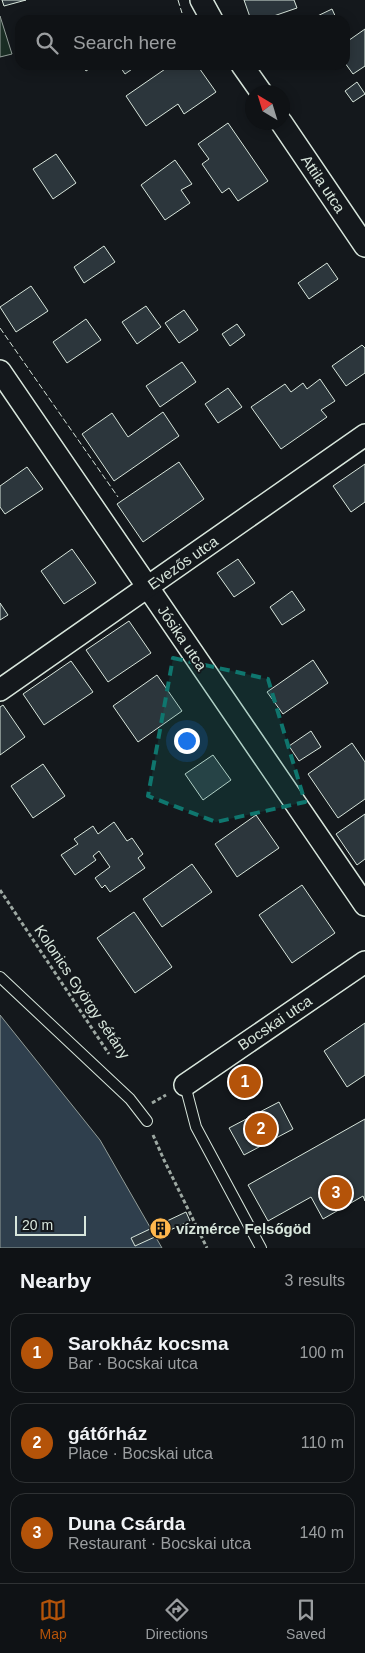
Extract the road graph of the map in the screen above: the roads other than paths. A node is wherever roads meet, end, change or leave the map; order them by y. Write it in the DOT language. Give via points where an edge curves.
graph roads {
  1 [pos="201,0"];
  2 [pos="209,15"];
  3 [pos="246,70"];
  4 [pos="256,85"];
  5 [pos="286,130"];
  6 [pos="365,246"];
  7 [pos="0,371"];
  8 [pos="365,434"];
  9 [pos="147,588"];
  10 [pos="0,690"];
  11 [pos="365,905"];
  12 [pos="365,962"];
  13 [pos="0,977"];
  14 [pos="184,1085"];
  15 [pos="147,1121"];
  16 [pos="261,1248"];
  1 -- 2 [label="street"];
  3 -- 4 [label="street"];
  5 -- 6 [label="street, Attila utca"];
  7 -- 9 [label="street, Jósika utca"];
  8 -- 9 [label="street, Evezős utca"];
  9 -- 10 [label="street, Evezős utca"];
  9 -- 11 [label="street, Jósika utca"];
  12 -- 14 [label="street, Bocskai utca"];
  13 -- 15 [label="lane" via="130,1100"];
  14 -- 16 [label="lane" via="196,1127"];
}
